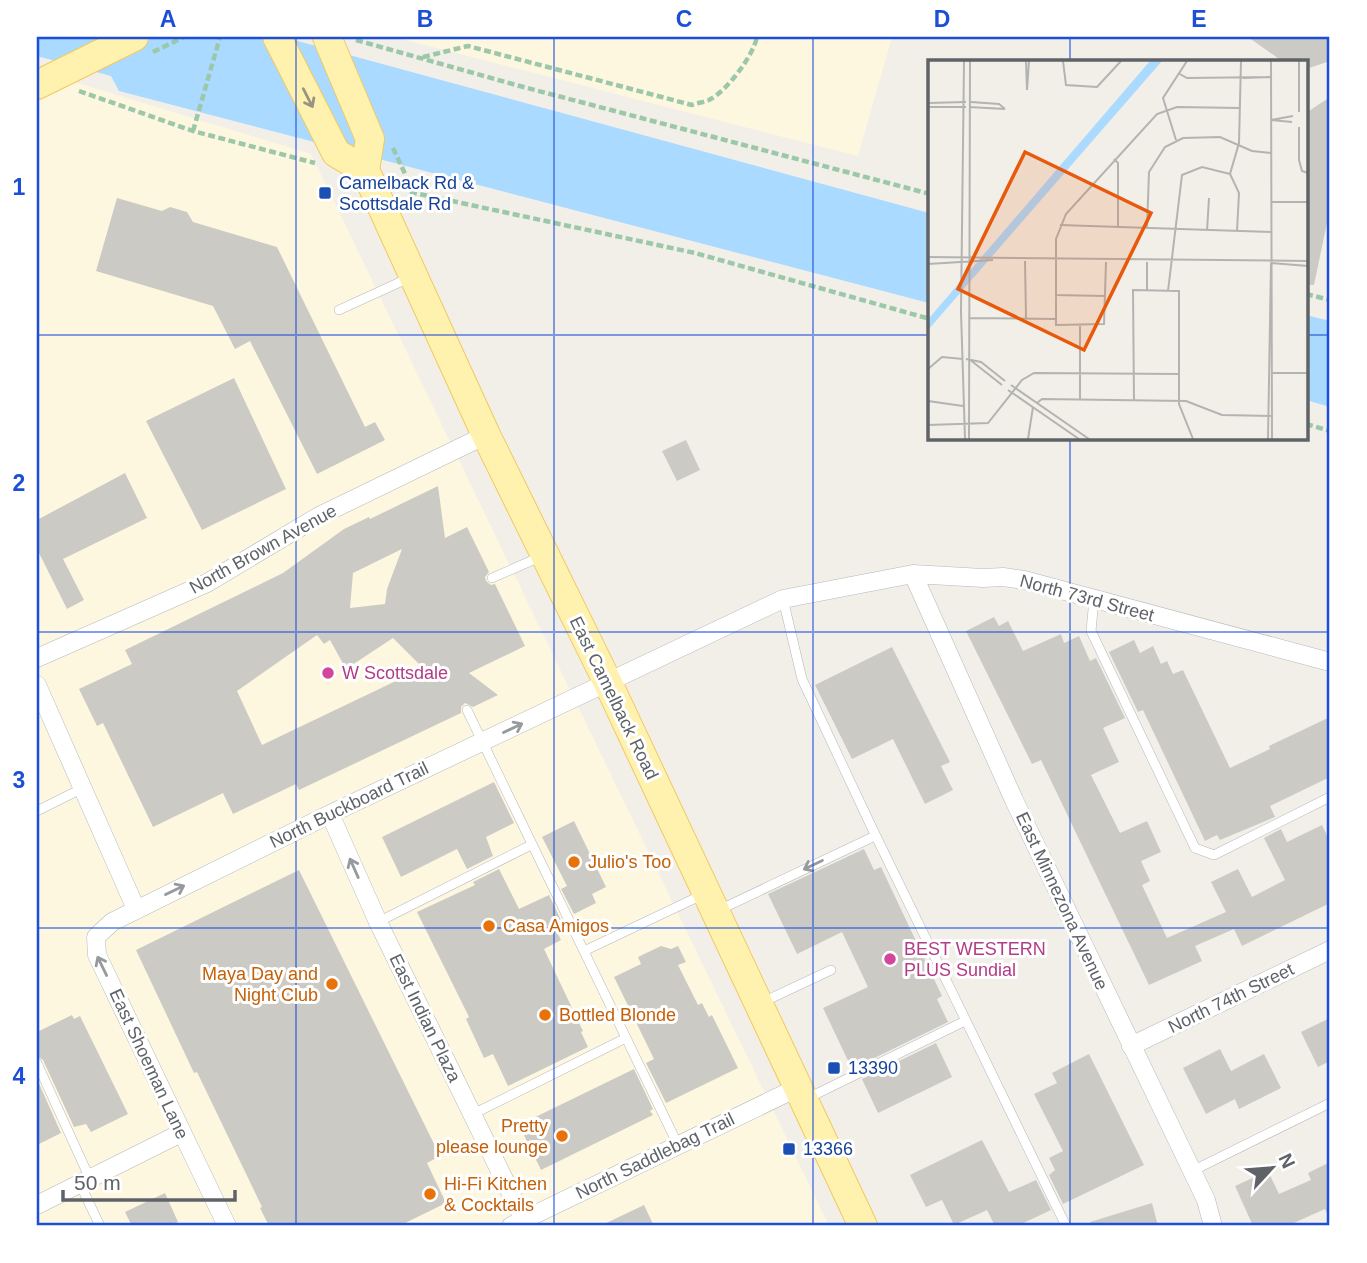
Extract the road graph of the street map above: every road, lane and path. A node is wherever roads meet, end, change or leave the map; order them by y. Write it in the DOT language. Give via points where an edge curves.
graph roads {
  1 [pos="134,37"];
  2 [pos="220,37"];
  3 [pos="277,37"];
  4 [pos="327,37"];
  5 [pos="344,37"];
  6 [pos="757,37"];
  7 [pos="421,58"];
  8 [pos="74,78"];
  9 [pos="37,85"];
  10 [pos="193,131"];
  11 [pos="317,164"];
  12 [pos="365,170"];
  13 [pos="410,192"];
  14 [pos="928,194"];
  15 [pos="414,276"];
  16 [pos="1308,294"];
  17 [pos="1330,300"];
  18 [pos="339,310"];
  19 [pos="928,319"];
  20 [pos="1308,425"];
  21 [pos="1330,431"];
  22 [pos="486,435"];
  23 [pos="545,555"];
  24 [pos="913,574"];
  25 [pos="492,578"];
  26 [pos="1094,599"];
  27 [pos="783,600"];
  28 [pos="37,658"];
  29 [pos="1330,662"];
  30 [pos="608,684"];
  31 [pos="37,685"];
  32 [pos="467,710"];
  33 [pos="483,741"];
  34 [pos="81,789"];
  35 [pos="1330,797"];
  36 [pos="37,811"];
  37 [pos="330,814"];
  38 [pos="875,835"];
  39 [pos="531,845"];
  40 [pos="711,902"];
  41 [pos="136,909"];
  42 [pos="378,922"];
  43 [pos="96,937"];
  44 [pos="1330,950"];
  45 [pos="584,951"];
  46 [pos="831,970"];
  47 [pos="760,1004"];
  48 [pos="965,1021"];
  49 [pos="626,1038"];
  50 [pos="1131,1046"];
  51 [pos="37,1063"];
  52 [pos="802,1093"];
  53 [pos="1330,1103"];
  54 [pos="472,1114"];
  55 [pos="181,1133"];
  56 [pos="678,1145"];
  57 [pos="1192,1171"];
  58 [pos="85,1181"];
  59 [pos="37,1205"];
  60 [pos="518,1223"];
  61 [pos="100,1226"];
  62 [pos="228,1226"];
  63 [pos="863,1226"];
  64 [pos="1066,1226"];
  65 [pos="1213,1226"];
  1 -- 8 [label="main road"];
  2 -- 10 [label="path"];
  3 -- 12 [label="main road, one-way" via="336,153"];
  4 -- 12 [label="main road" via="370,139"];
  5 -- 7 [label="path"];
  6 -- 7 [label="path" via="754,49 720,91 692,105 468,46"];
  7 -- 14 [label="path"];
  8 -- 9 [label="main road"];
  8 -- 10 [label="path"];
  10 -- 11 [label="path"];
  12 -- 15 [label="main road, East Camelback Road"];
  13 -- 19 [label="path" via="695,253"];
  15 -- 18 [label="lane"];
  15 -- 22 [label="main road, East Camelback Road"];
  16 -- 17 [label="path"];
  20 -- 21 [label="path"];
  22 -- 23 [label="main road, East Camelback Road"];
  22 -- 28 [label="street, North Brown Avenue" via="319,516 207,583"];
  23 -- 25 [label="lane"];
  23 -- 30 [label="main road, East Camelback Road"];
  24 -- 26 [label="street, North 73rd Street" via="1003,576"];
  24 -- 27 [label="street, North 73rd Street"];
  24 -- 50 [label="street, East Minnezona Avenue"];
  26 -- 29 [label="street, North 73rd Street"];
  26 -- 35 [label="lane" via="1091,631 1195,848 1214,855"];
  27 -- 30 [label="street, North 73rd Street"];
  27 -- 38 [label="lane" via="802,679"];
  33 -- 30 [label="street, North Buckboard Trail, one-way"];
  30 -- 40 [label="main road, East Camelback Road"];
  31 -- 34 [label="street"];
  32 -- 33 [label="lane"];
  33 -- 37 [label="street, North Buckboard Trail"];
  33 -- 39 [label="lane"];
  34 -- 36 [label="lane"];
  34 -- 41 [label="street"];
  41 -- 37 [label="street, North Buckboard Trail, one-way"];
  42 -- 37 [label="street, East Indian Plaza, one-way"];
  38 -- 40 [label="lane, one-way"];
  38 -- 48 [label="lane"];
  39 -- 42 [label="lane"];
  39 -- 45 [label="lane"];
  40 -- 45 [label="lane"];
  40 -- 47 [label="main road, East Camelback Road"];
  41 -- 43 [label="street, North Buckboard Trail"];
  42 -- 54 [label="street, East Indian Plaza"];
  55 -- 43 [label="street, East Shoeman Lane, one-way" via="97,955"];
  44 -- 50 [label="street, North 74th Street"];
  45 -- 49 [label="lane"];
  46 -- 47 [label="lane"];
  47 -- 52 [label="main road, East Camelback Road"];
  48 -- 52 [label="lane"];
  48 -- 64 [label="lane"];
  49 -- 54 [label="lane"];
  49 -- 56 [label="lane"];
  50 -- 57 [label="street, East Minnezona Avenue"];
  51 -- 58 [label="lane"];
  52 -- 56 [label="street, North Saddlebag Trail"];
  52 -- 63 [label="main road, East Camelback Road"];
  53 -- 57 [label="lane"];
  54 -- 60 [label="street, East Indian Plaza"];
  55 -- 58 [label="street"];
  55 -- 62 [label="street, East Shoeman Lane"];
  56 -- 60 [label="street, North Saddlebag Trail"];
  57 -- 65 [label="street, East Minnezona Avenue"];
  58 -- 59 [label="street"];
  58 -- 61 [label="lane"];
}
